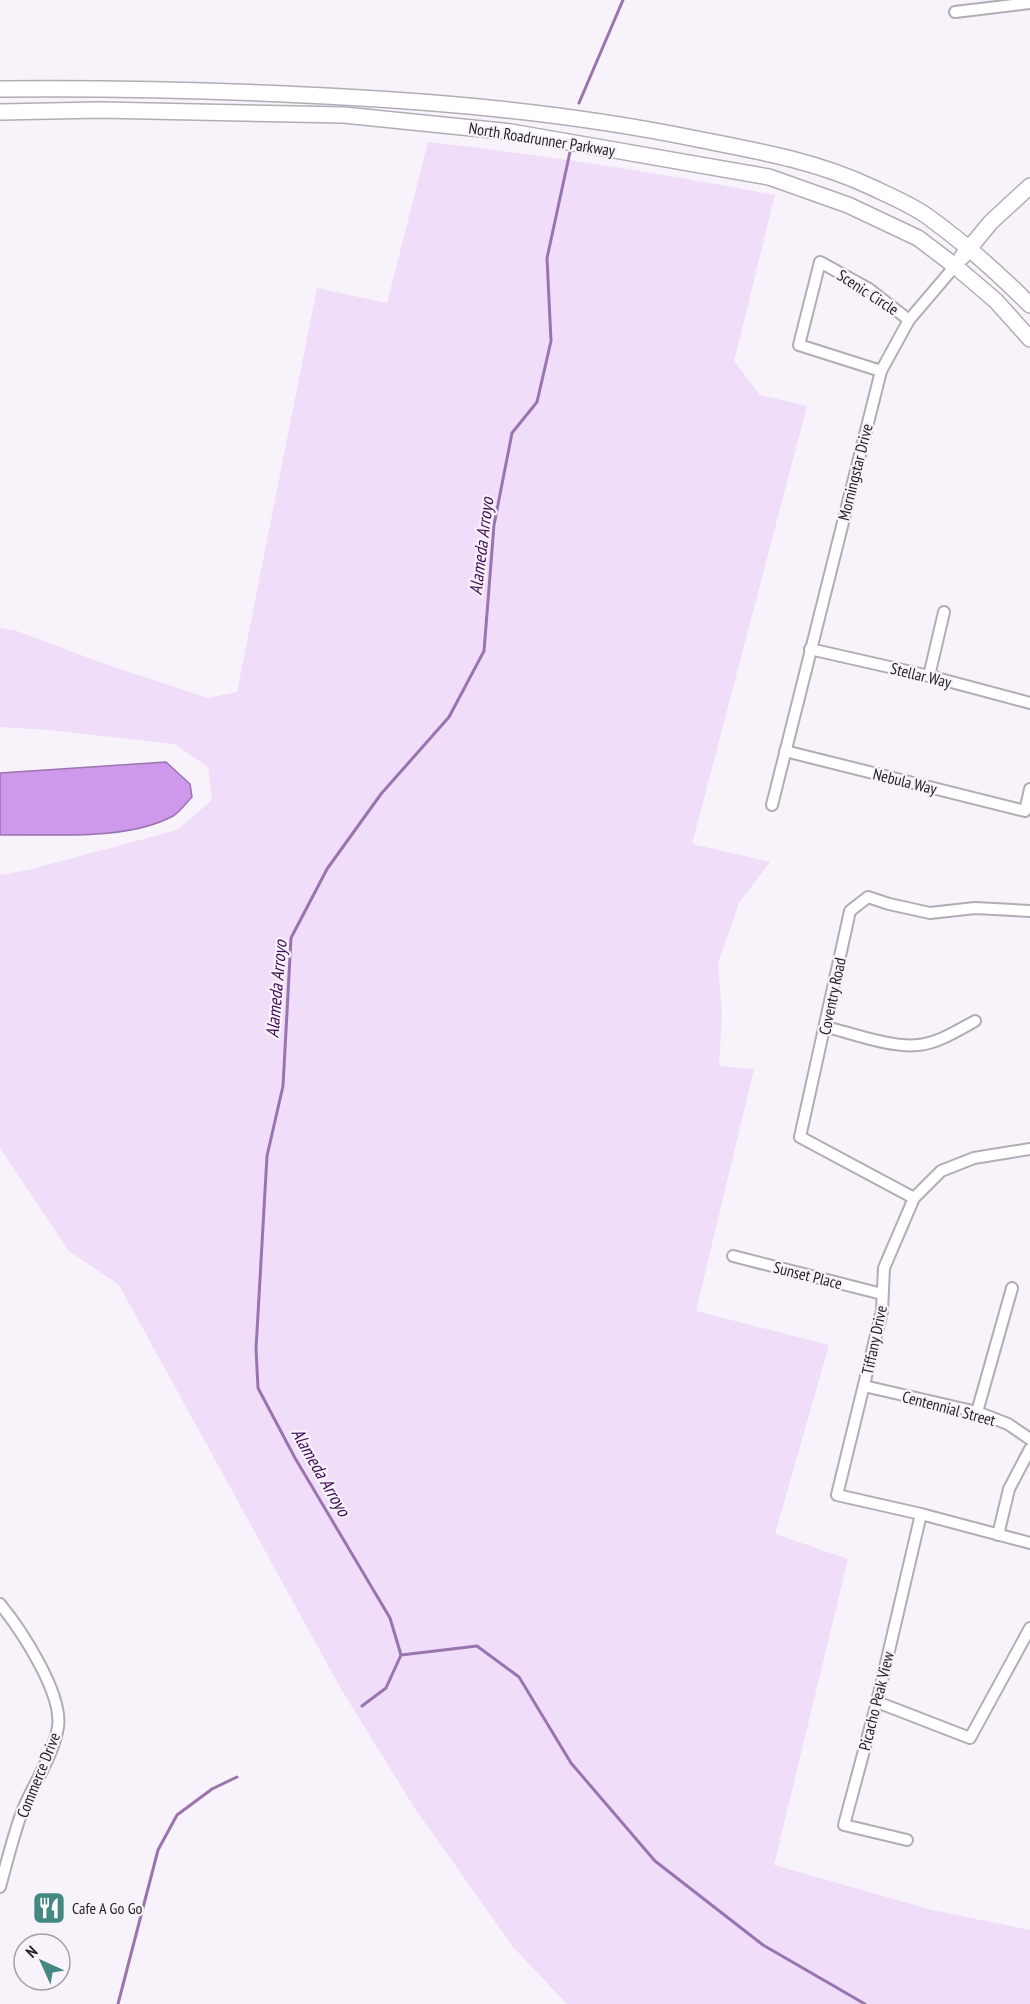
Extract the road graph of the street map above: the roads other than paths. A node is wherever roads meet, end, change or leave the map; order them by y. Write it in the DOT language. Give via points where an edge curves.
graph roads {
  1 [pos="1030,3"];
  2 [pos="955,12"];
  3 [pos="0,89"];
  4 [pos="0,112"];
  5 [pos="1030,186"];
  6 [pos="969,250"];
  7 [pos="955,266"];
  8 [pos="1030,305"];
  9 [pos="909,320"];
  10 [pos="1030,339"];
  11 [pos="881,370"];
  12 [pos="944,612"];
  13 [pos="810,649"];
  14 [pos="929,676"];
  15 [pos="1030,704"];
  16 [pos="785,751"];
  17 [pos="1030,789"];
  18 [pos="772,805"];
  19 [pos="1030,911"];
  20 [pos="975,1022"];
  21 [pos="826,1027"];
  22 [pos="1030,1149"];
  23 [pos="914,1198"];
  24 [pos="733,1256"];
  25 [pos="1012,1288"];
  26 [pos="882,1294"];
  27 [pos="864,1386"];
  28 [pos="976,1413"];
  29 [pos="1030,1439"];
  30 [pos="1030,1449"];
  31 [pos="921,1514"];
  32 [pos="998,1535"];
  33 [pos="1030,1543"];
  34 [pos="0,1604"];
  35 [pos="1030,1628"];
  36 [pos="877,1702"];
  37 [pos="907,1840"];
  38 [pos="0,1887"];
  1 -- 2 [label="street"];
  3 -- 6 [label="main road, North Roadrunner Parkway" via="201,90 376,98 534,112 640,127 775,154 824,168 925,215"];
  4 -- 7 [label="main road, North Roadrunner Parkway" via="344,115 511,132 769,177 848,205 918,238"];
  5 -- 6 [label="main road, Morningstar Drive" via="991,222"];
  6 -- 7 [label="main road, Morningstar Drive"];
  6 -- 8 [label="main road, North Roadrunner Parkway"];
  7 -- 9 [label="street, Morningstar Drive"];
  7 -- 10 [label="main road, North Roadrunner Parkway" via="996,301"];
  9 -- 11 [label="street, Morningstar Drive"];
  9 -- 11 [label="street, Scenic Circle" via="868,289 820,262 799,345"];
  11 -- 13 [label="street, Morningstar Drive"];
  12 -- 14 [label="street"];
  13 -- 14 [label="street, Stellar Way"];
  13 -- 16 [label="street, Morningstar Drive"];
  14 -- 15 [label="street, Stellar Way"];
  16 -- 17 [label="street, Nebula Way" via="1025,811"];
  16 -- 18 [label="street, Morningstar Drive"];
  19 -- 21 [label="street, Coventry Road" via="975,908 930,913 868,897 850,911"];
  20 -- 21 [label="street" via="939,1040 917,1045"];
  21 -- 23 [label="street, Coventry Road" via="800,1137"];
  22 -- 23 [label="street, Tiffany Drive" via="974,1158 941,1171"];
  23 -- 26 [label="street, Tiffany Drive" via="884,1268"];
  24 -- 26 [label="street, Sunset Place"];
  25 -- 28 [label="street"];
  26 -- 27 [label="street, Tiffany Drive" via="882,1311"];
  27 -- 28 [label="street, Centennial Street"];
  27 -- 31 [label="street, Tiffany Drive" via="837,1494"];
  28 -- 29 [label="street, Centennial Street" via="1008,1424"];
  30 -- 32 [label="street" via="1009,1489"];
  31 -- 32 [label="street"];
  31 -- 36 [label="street, Picacho Peak View"];
  32 -- 33 [label="street"];
  34 -- 38 [label="street, Commerce Drive" via="19,1627 54,1694 58,1725 46,1763 23,1811"];
  35 -- 36 [label="street" via="970,1738"];
  36 -- 37 [label="street, Picacho Peak View" via="844,1825"];
}
